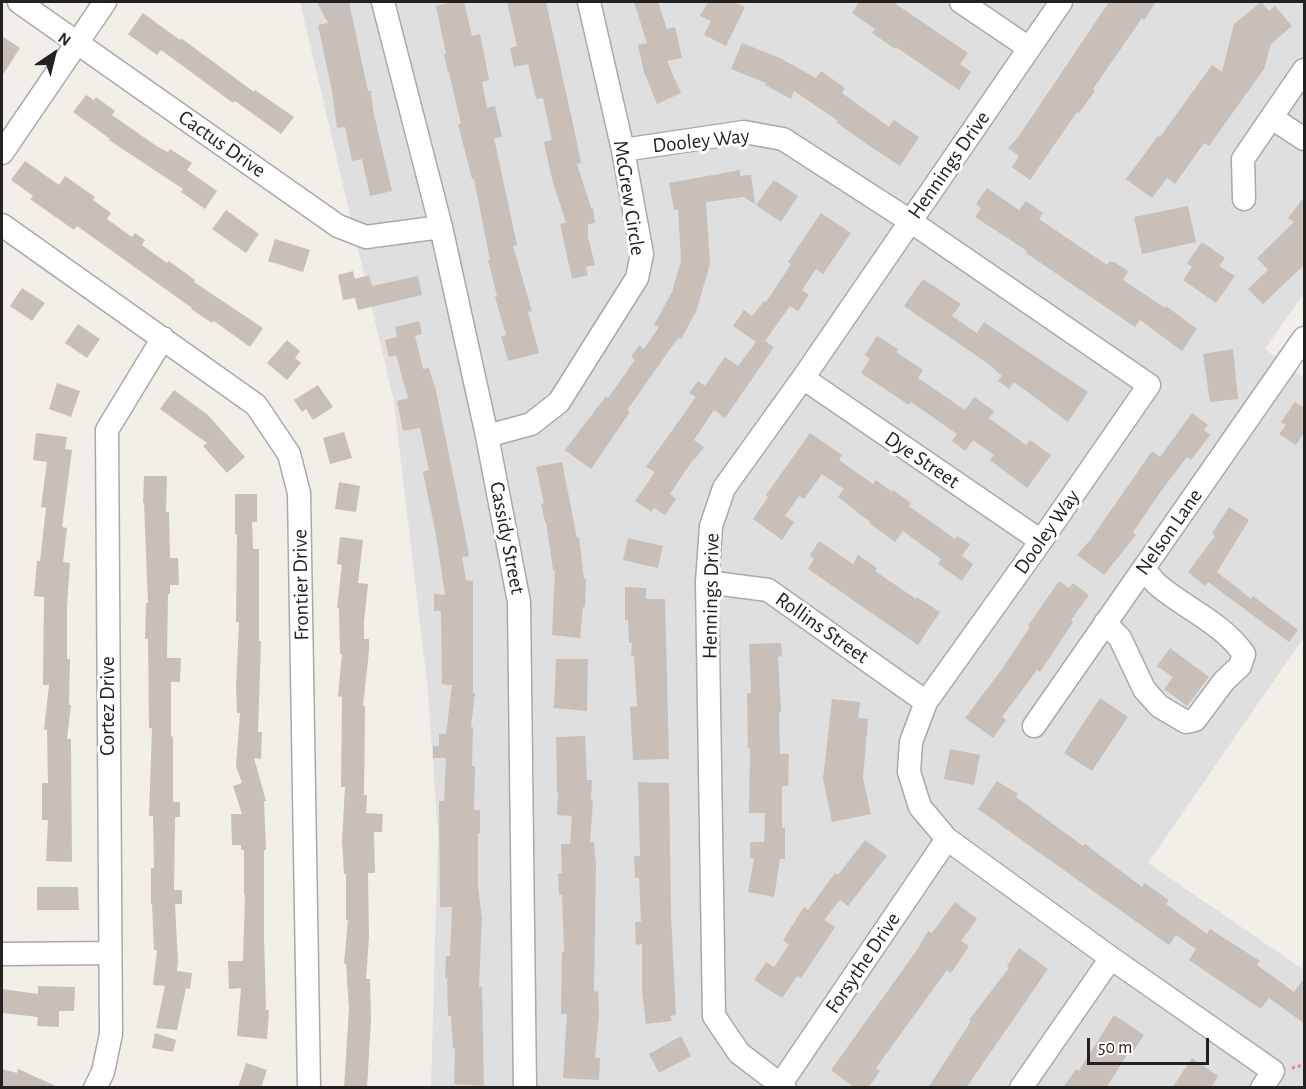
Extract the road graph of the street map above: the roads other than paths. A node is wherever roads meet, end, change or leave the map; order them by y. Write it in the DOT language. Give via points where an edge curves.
graph roads {
  1 [pos="19,2"];
  2 [pos="105,2"];
  3 [pos="383,2"];
  4 [pos="589,2"];
  5 [pos="961,2"];
  6 [pos="1061,2"];
  7 [pos="78,41"];
  8 [pos="1029,48"];
  9 [pos="1305,70"];
  10 [pos="1272,118"];
  11 [pos="1305,139"];
  12 [pos="623,150"];
  13 [pos="2,153"];
  14 [pos="1244,199"];
  15 [pos="910,221"];
  16 [pos="2,225"];
  17 [pos="441,227"];
  18 [pos="163,338"];
  19 [pos="1305,338"];
  20 [pos="803,378"];
  21 [pos="487,436"];
  22 [pos="1041,542"];
  23 [pos="1144,569"];
  24 [pos="707,582"];
  25 [pos="1105,623"];
  26 [pos="926,702"];
  27 [pos="1034,726"];
  28 [pos="947,839"];
  29 [pos="109,953"];
  30 [pos="2,954"];
  31 [pos="1111,958"];
  32 [pos="781,1086"];
  33 [pos="95,1088"];
  34 [pos="309,1088"];
  35 [pos="525,1088"];
  36 [pos="1021,1088"];
  37 [pos="1262,1088"];
  1 -- 7 [label="street, Cactus Drive"];
  2 -- 7 [label="street"];
  3 -- 17 [label="street, Cassidy Street"];
  4 -- 12 [label="street, McGrew Circle"];
  5 -- 8 [label="street"];
  6 -- 8 [label="street, Hennings Drive"];
  7 -- 13 [label="street"];
  7 -- 17 [label="street, Cactus Drive" via="338,226 366,237"];
  8 -- 15 [label="street, Hennings Drive"];
  9 -- 10 [label="street"];
  10 -- 11 [label="street"];
  10 -- 14 [label="street" via="1243,159"];
  12 -- 15 [label="street, Dooley Way" via="744,132 783,139"];
  12 -- 21 [label="street, McGrew Circle" via="642,254 637,278 559,402 531,424"];
  15 -- 20 [label="street, Hennings Drive"];
  15 -- 22 [label="street, Dooley Way" via="1149,386"];
  16 -- 18 [label="street, Frontier Drive"];
  17 -- 21 [label="street, Cassidy Street"];
  18 -- 29 [label="street, Cortez Drive" via="107,430"];
  18 -- 34 [label="street, Frontier Drive" via="256,405 289,454 299,493"];
  19 -- 23 [label="street, Nelson Lane"];
  20 -- 22 [label="street, Dye Street"];
  20 -- 24 [label="street, Hennings Drive" via="724,488 711,526"];
  21 -- 35 [label="street, Cassidy Street" via="519,602"];
  22 -- 26 [label="street, Dooley Way"];
  23 -- 25 [label="street, Nelson Lane"];
  23 -- 25 [label="street" via="1159,586 1235,641 1244,654 1240,666 1195,720 1186,722 1158,706 1144,689 1120,638"];
  24 -- 26 [label="street, Rollins Street" via="768,590"];
  24 -- 32 [label="street, Hennings Drive" via="714,1016 739,1053"];
  25 -- 27 [label="street, Nelson Lane"];
  26 -- 28 [label="street, Dooley Way" via="911,742 909,772 920,807"];
  28 -- 31 [label="street, Dooley Way"];
  28 -- 32 [label="street, Forsythe Drive"];
  29 -- 30 [label="street"];
  29 -- 33 [label="street, Cortez Drive" via="111,1034 103,1072"];
  31 -- 36 [label="street"];
  31 -- 37 [label="street, Dooley Way" via="1273,1071"];
}
